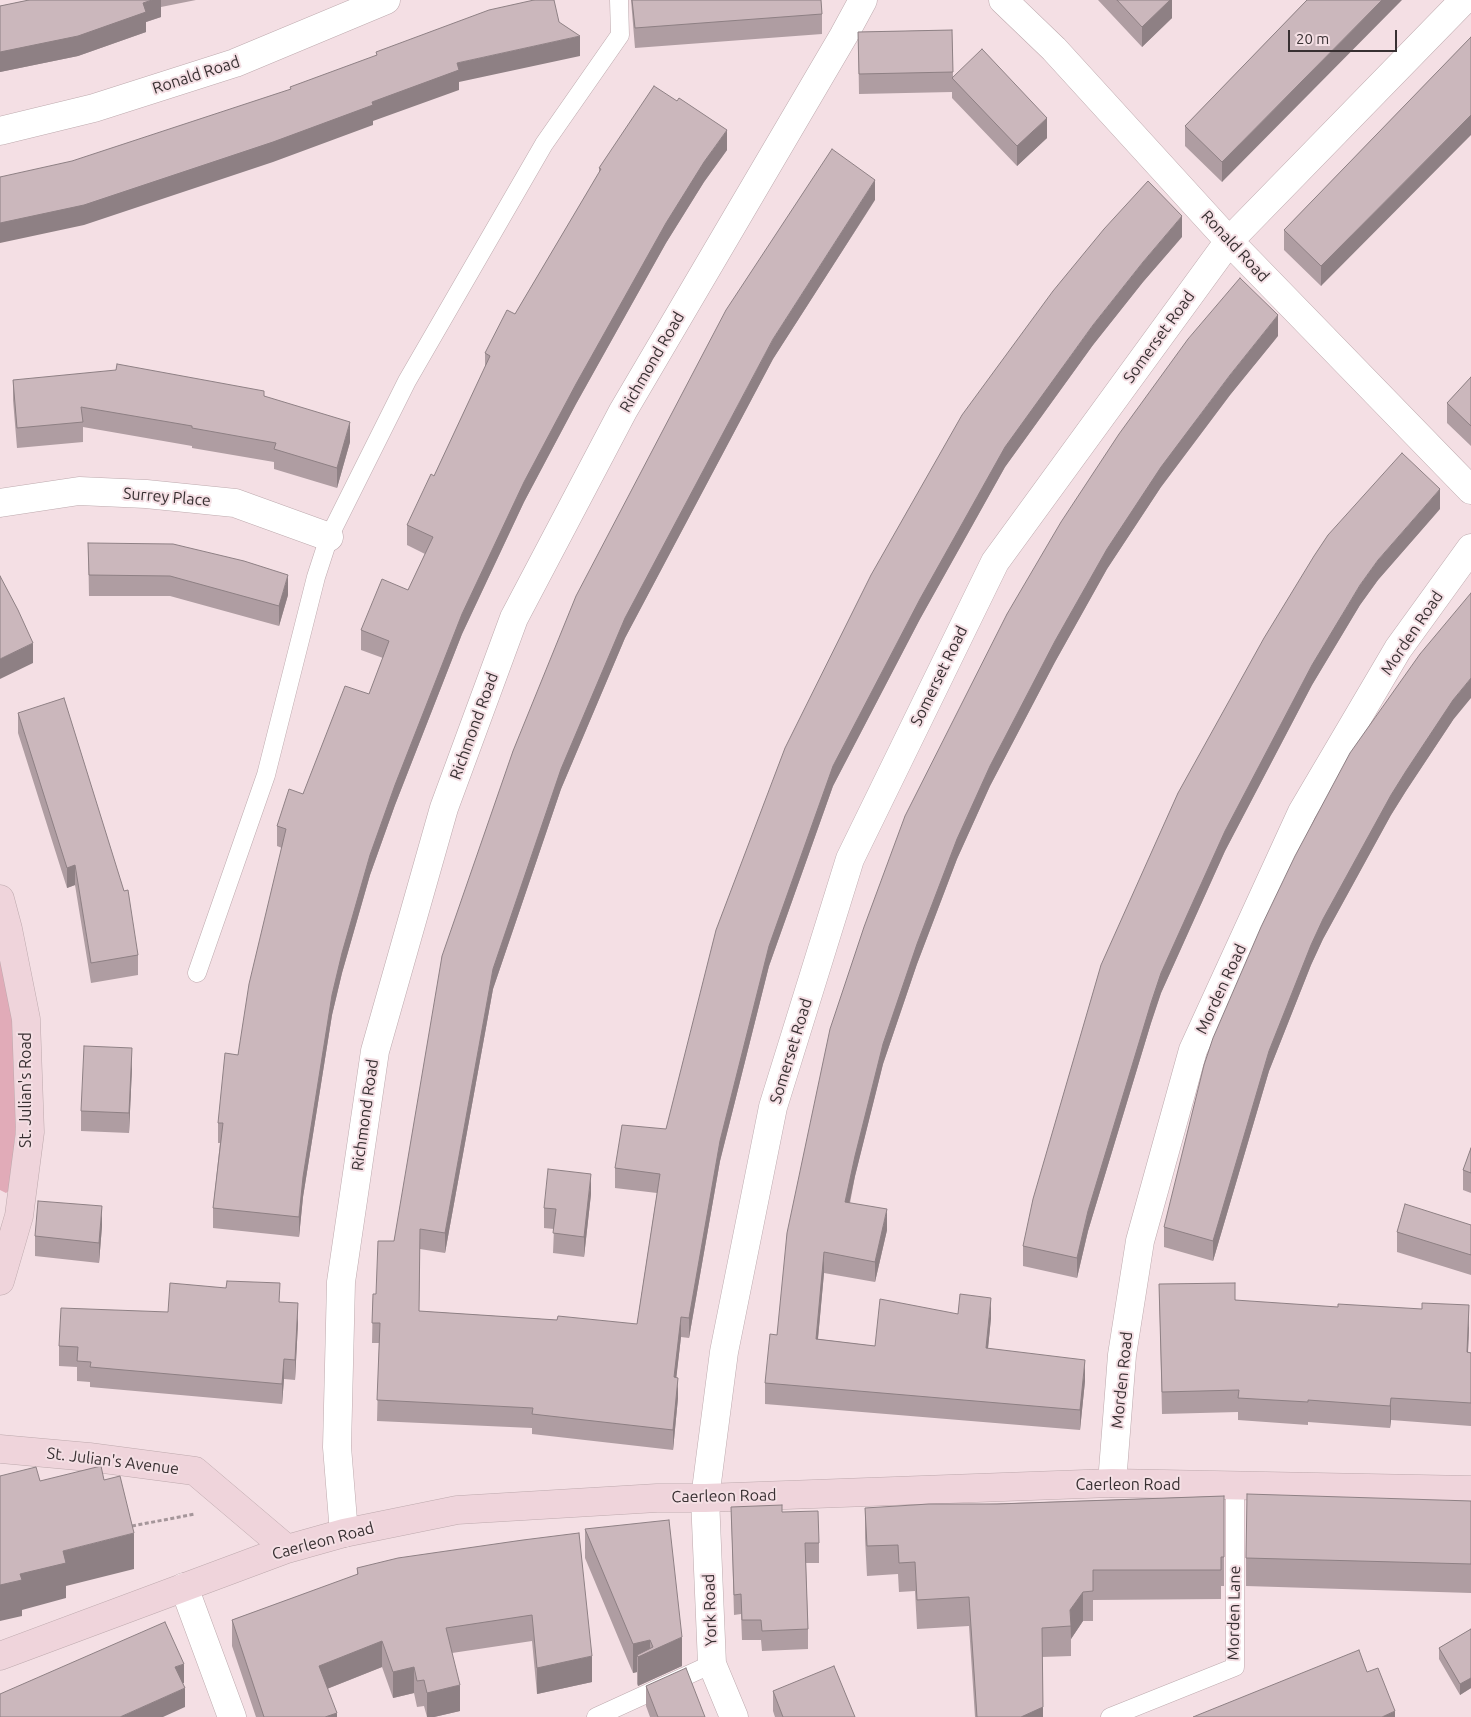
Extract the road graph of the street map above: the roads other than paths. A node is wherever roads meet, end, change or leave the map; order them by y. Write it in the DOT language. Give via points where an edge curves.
graph roads {
  1 [pos="386,0"];
  2 [pos="618,0"];
  3 [pos="863,0"];
  4 [pos="1003,0"];
  5 [pos="1464,0"];
  6 [pos="0,131"];
  7 [pos="1229,241"];
  8 [pos="1471,490"];
  9 [pos="0,503"];
  10 [pos="329,537"];
  11 [pos="1471,548"];
  12 [pos="0,899"];
  13 [pos="197,973"];
  14 [pos="0,1280"];
  15 [pos="0,1449"];
  16 [pos="1112,1484"];
  17 [pos="1235,1486"];
  18 [pos="1471,1490"];
  19 [pos="705,1498"];
  20 [pos="344,1533"];
  21 [pos="288,1549"];
  22 [pos="184,1587"];
  23 [pos="0,1656"];
  24 [pos="712,1664"];
  25 [pos="232,1717"];
  26 [pos="596,1717"];
  27 [pos="734,1717"];
  28 [pos="1110,1717"];
  1 -- 6 [label="street, Ronald Road" via="235,63 94,108"];
  2 -- 10 [label="lane" via="620,35 544,144 412,372"];
  3 -- 20 [label="street, Richmond Road" via="623,411 514,618 444,808 375,1051 341,1282 337,1447"];
  4 -- 7 [label="street, Ronald Road" via="1054,50"];
  5 -- 7 [label="street, Somerset Road"];
  7 -- 8 [label="street, Ronald Road"];
  7 -- 19 [label="street, Somerset Road" via="995,562 850,859 774,1107 724,1352"];
  9 -- 10 [label="street, Surrey Place" via="79,492 235,503"];
  10 -- 13 [label="lane" via="266,774"];
  11 -- 16 [label="street, Morden Road" via="1398,649 1302,812 1193,1050 1140,1241 1122,1355"];
  12 -- 14 [label="main road, St. Julian's Road" via="26,1019 30,1132 19,1216"];
  15 -- 21 [label="main road, St. Julian's Avenue" via="195,1471"];
  16 -- 17 [label="main road, Caerleon Road"];
  16 -- 19 [label="main road, Caerleon Road"];
  17 -- 18 [label="main road, Caerleon Road"];
  17 -- 28 [label="lane, Morden Lane" via="1234,1667"];
  19 -- 20 [label="main road, Caerleon Road" via="457,1510"];
  19 -- 24 [label="street, York Road"];
  20 -- 21 [label="main road, Caerleon Road"];
  21 -- 22 [label="main road, Caerleon Road"];
  22 -- 23 [label="main road, Caerleon Road"];
  22 -- 25 [label="street"];
  24 -- 26 [label="lane"];
  24 -- 27 [label="street, York Road"];
}
